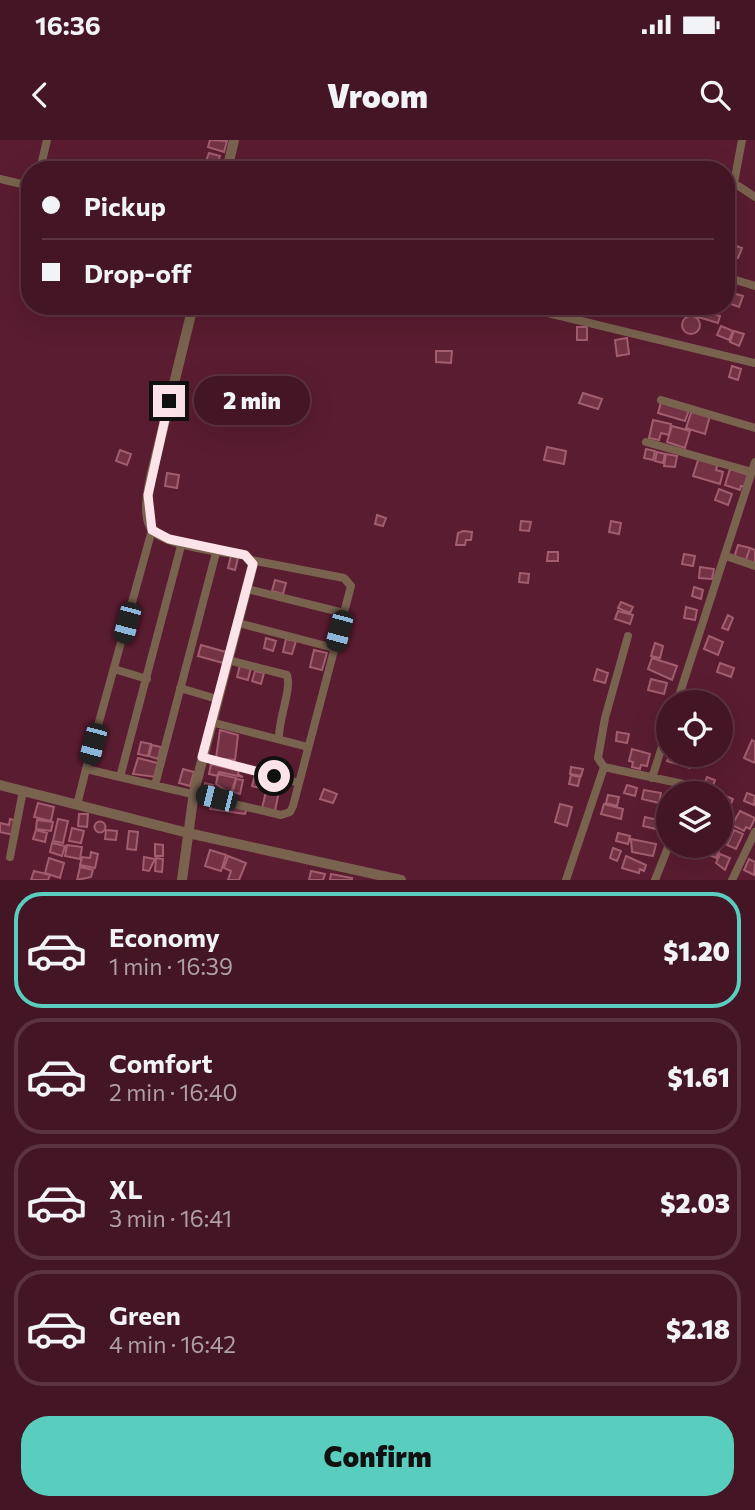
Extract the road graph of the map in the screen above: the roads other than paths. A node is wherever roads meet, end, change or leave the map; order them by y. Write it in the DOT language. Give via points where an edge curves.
graph roads {
  1 [pos="47,140"];
  2 [pos="234,140"];
  3 [pos="742,140"];
  4 [pos="42,161"];
  5 [pos="228,161"];
  6 [pos="0,178"];
  7 [pos="735,178"];
  8 [pos="21,184"];
  9 [pos="735,184"];
  10 [pos="755,197"];
  11 [pos="735,280"];
  12 [pos="755,286"];
  13 [pos="190,315"];
  14 [pos="556,315"];
  15 [pos="755,363"];
  16 [pos="661,400"];
  17 [pos="755,428"];
  18 [pos="646,442"];
  19 [pos="755,462"];
  20 [pos="752,472"];
  21 [pos="152,530"];
  22 [pos="182,542"];
  23 [pos="217,549"];
  24 [pos="726,556"];
  25 [pos="251,560"];
  26 [pos="755,566"];
  27 [pos="247,589"];
  28 [pos="344,613"];
  29 [pos="238,623"];
  30 [pos="628,636"];
  31 [pos="334,648"];
  32 [pos="228,660"];
  33 [pos="114,669"];
  34 [pos="147,679"];
  35 [pos="180,688"];
  36 [pos="681,690"];
  37 [pos="217,698"];
  38 [pos="211,722"];
  39 [pos="279,739"];
  40 [pos="308,747"];
  41 [pos="202,757"];
  42 [pos="656,766"];
  43 [pos="604,767"];
  44 [pos="86,769"];
  45 [pos="120,778"];
  46 [pos="652,778"];
  47 [pos="668,781"];
  48 [pos="299,783"];
  49 [pos="0,785"];
  50 [pos="155,785"];
  51 [pos="23,791"];
  52 [pos="194,792"];
  53 [pos="77,805"];
  54 [pos="755,832"];
  55 [pos="188,833"];
  56 [pos="10,857"];
  57 [pos="664,858"];
  58 [pos="182,880"];
  59 [pos="401,880"];
  60 [pos="566,880"];
  61 [pos="655,880"];
  62 [pos="732,880"];
  1 -- 4 [label="street"];
  2 -- 5 [label="street"];
  3 -- 7 [label="street"];
  6 -- 8 [label="street"];
  9 -- 10 [label="street"];
  11 -- 12 [label="street"];
  13 -- 21 [label="street" via="152,473 148,510"];
  14 -- 15 [label="street"];
  16 -- 17 [label="street"];
  18 -- 20 [label="street"];
  19 -- 20 [label="street"];
  20 -- 24 [label="street"];
  21 -- 22 [label="street"];
  21 -- 33 [label="street"];
  22 -- 23 [label="street"];
  22 -- 34 [label="street"];
  23 -- 25 [label="street"];
  23 -- 35 [label="street"];
  24 -- 26 [label="street"];
  24 -- 36 [label="street"];
  25 -- 27 [label="street"];
  25 -- 28 [label="street" via="344,578 351,586"];
  27 -- 28 [label="street"];
  27 -- 29 [label="street"];
  28 -- 31 [label="street"];
  29 -- 31 [label="street"];
  29 -- 32 [label="street"];
  30 -- 43 [label="street" via="599,741 598,758"];
  31 -- 40 [label="street"];
  32 -- 37 [label="street"];
  32 -- 39 [label="street" via="286,675 289,684"];
  33 -- 34 [label="street"];
  33 -- 44 [label="street"];
  34 -- 45 [label="street"];
  35 -- 37 [label="street"];
  35 -- 50 [label="street"];
  37 -- 38 [label="street"];
  38 -- 39 [label="street"];
  38 -- 41 [label="street"];
  39 -- 40 [label="street"];
  40 -- 48 [label="street"];
  41 -- 48 [label="street"];
  41 -- 52 [label="street"];
  42 -- 46 [label="street"];
  43 -- 46 [label="street"];
  43 -- 60 [label="street"];
  44 -- 45 [label="street"];
  44 -- 53 [label="street"];
  45 -- 50 [label="street"];
  46 -- 47 [label="street"];
  48 -- 52 [label="street" via="290,812 281,815"];
  49 -- 51 [label="street"];
  50 -- 52 [label="street"];
  51 -- 53 [label="street"];
  51 -- 56 [label="street"];
  52 -- 55 [label="street"];
  53 -- 55 [label="street"];
  54 -- 62 [label="street"];
  55 -- 58 [label="street"];
  55 -- 59 [label="street"];
  57 -- 61 [label="street"];
}
